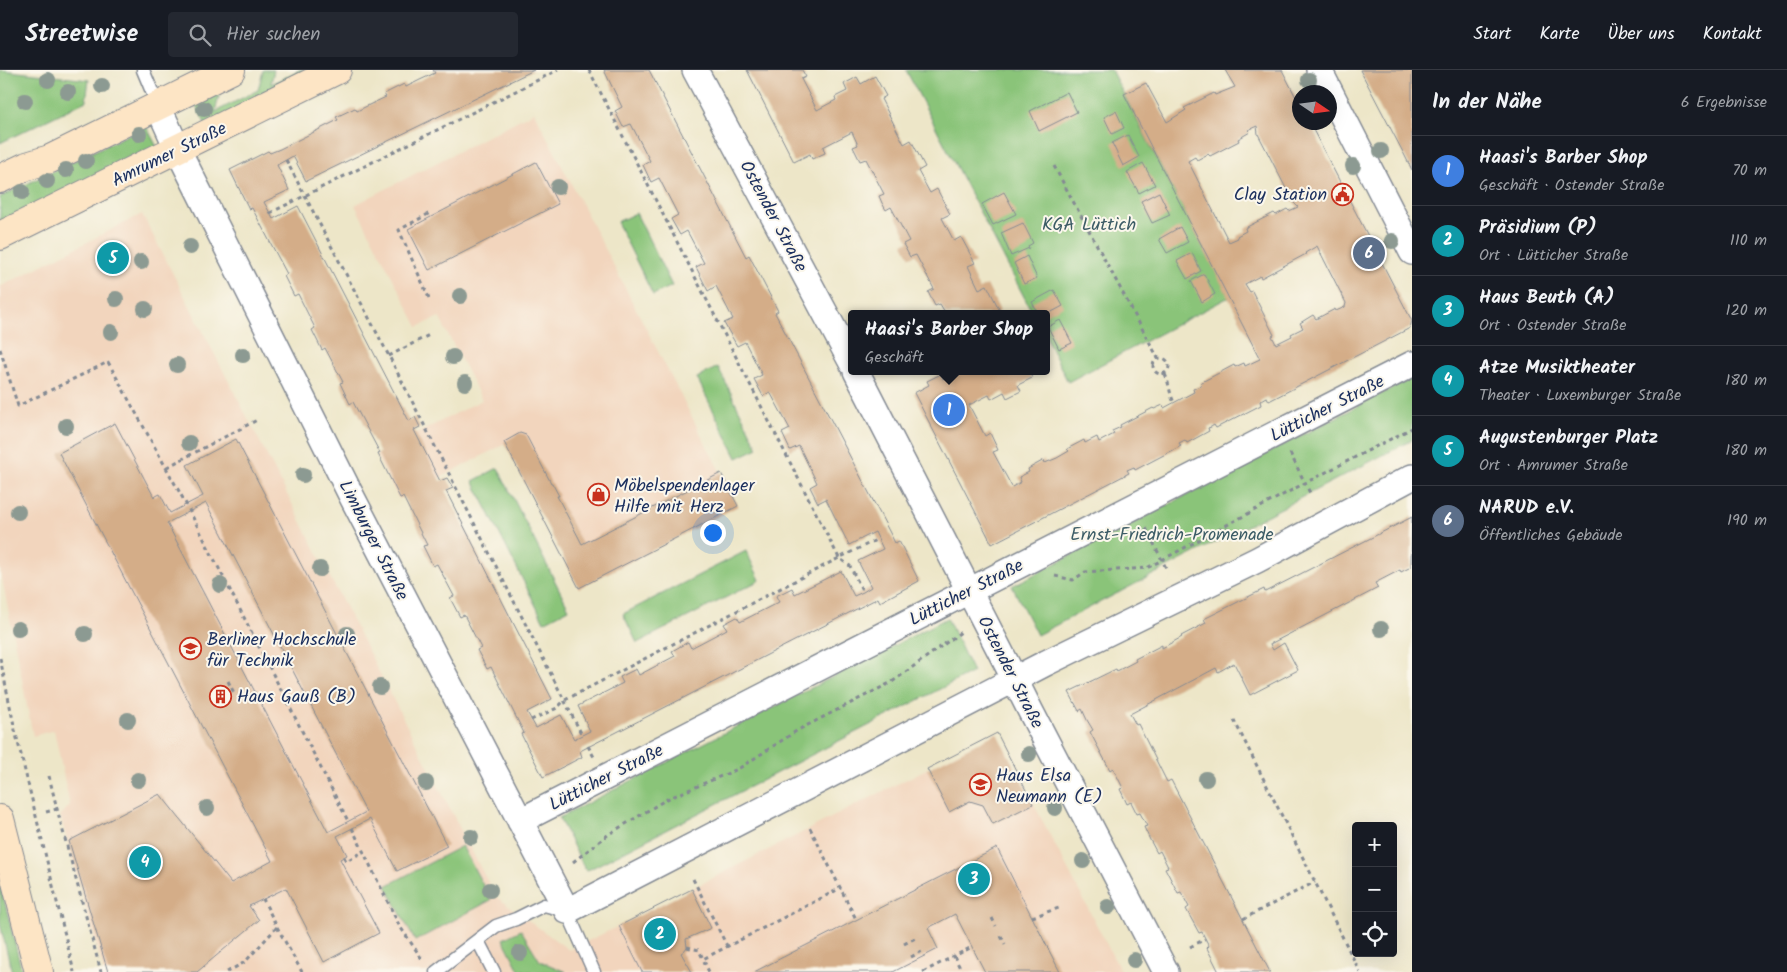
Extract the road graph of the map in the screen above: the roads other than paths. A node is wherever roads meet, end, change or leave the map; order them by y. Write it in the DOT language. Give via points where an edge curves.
graph roads {
  1 [pos="143,70"];
  2 [pos="230,70"];
  3 [pos="337,70"];
  4 [pos="695,70"];
  5 [pos="1319,70"];
  6 [pos="158,106"];
  7 [pos="178,150"];
  8 [pos="0,179"];
  9 [pos="0,236"];
  10 [pos="1412,252"];
  11 [pos="848,356"];
  12 [pos="1412,364"];
  13 [pos="858,375"];
  14 [pos="1412,477"];
  15 [pos="969,591"];
  16 [pos="1015,680"];
  17 [pos="0,819"];
  18 [pos="520,821"];
  19 [pos="567,911"];
  20 [pos="478,941"];
  21 [pos="39,972"];
  22 [pos="436,972"];
  23 [pos="494,972"];
  24 [pos="594,972"];
  25 [pos="1166,972"];
  1 -- 6 [label="lane"];
  2 -- 6 [label="main road"];
  3 -- 7 [label="main road, Amrumer Straße"];
  4 -- 11 [label="street, Ostender Straße"];
  5 -- 10 [label="street"];
  6 -- 7 [label="street, Limburger Straße"];
  6 -- 8 [label="main road" via="50,159"];
  7 -- 9 [label="main road, Amrumer Straße"];
  7 -- 18 [label="street, Limburger Straße" via="353,499"];
  12 -- 15 [label="street, Lütticher Straße"];
  13 -- 15 [label="street, Ostender Straße"];
  14 -- 16 [label="street" via="1257,560"];
  15 -- 16 [label="street, Ostender Straße"];
  15 -- 18 [label="street, Lütticher Straße"];
  16 -- 19 [label="street"];
  16 -- 25 [label="street, Ostender Straße"];
  17 -- 21 [label="main road"];
  18 -- 19 [label="street, Limburger Straße"];
  19 -- 20 [label="lane" via="544,905 496,926"];
  19 -- 24 [label="lane, Limburger Straße"];
  20 -- 22 [label="lane"];
  20 -- 23 [label="lane"];
}
